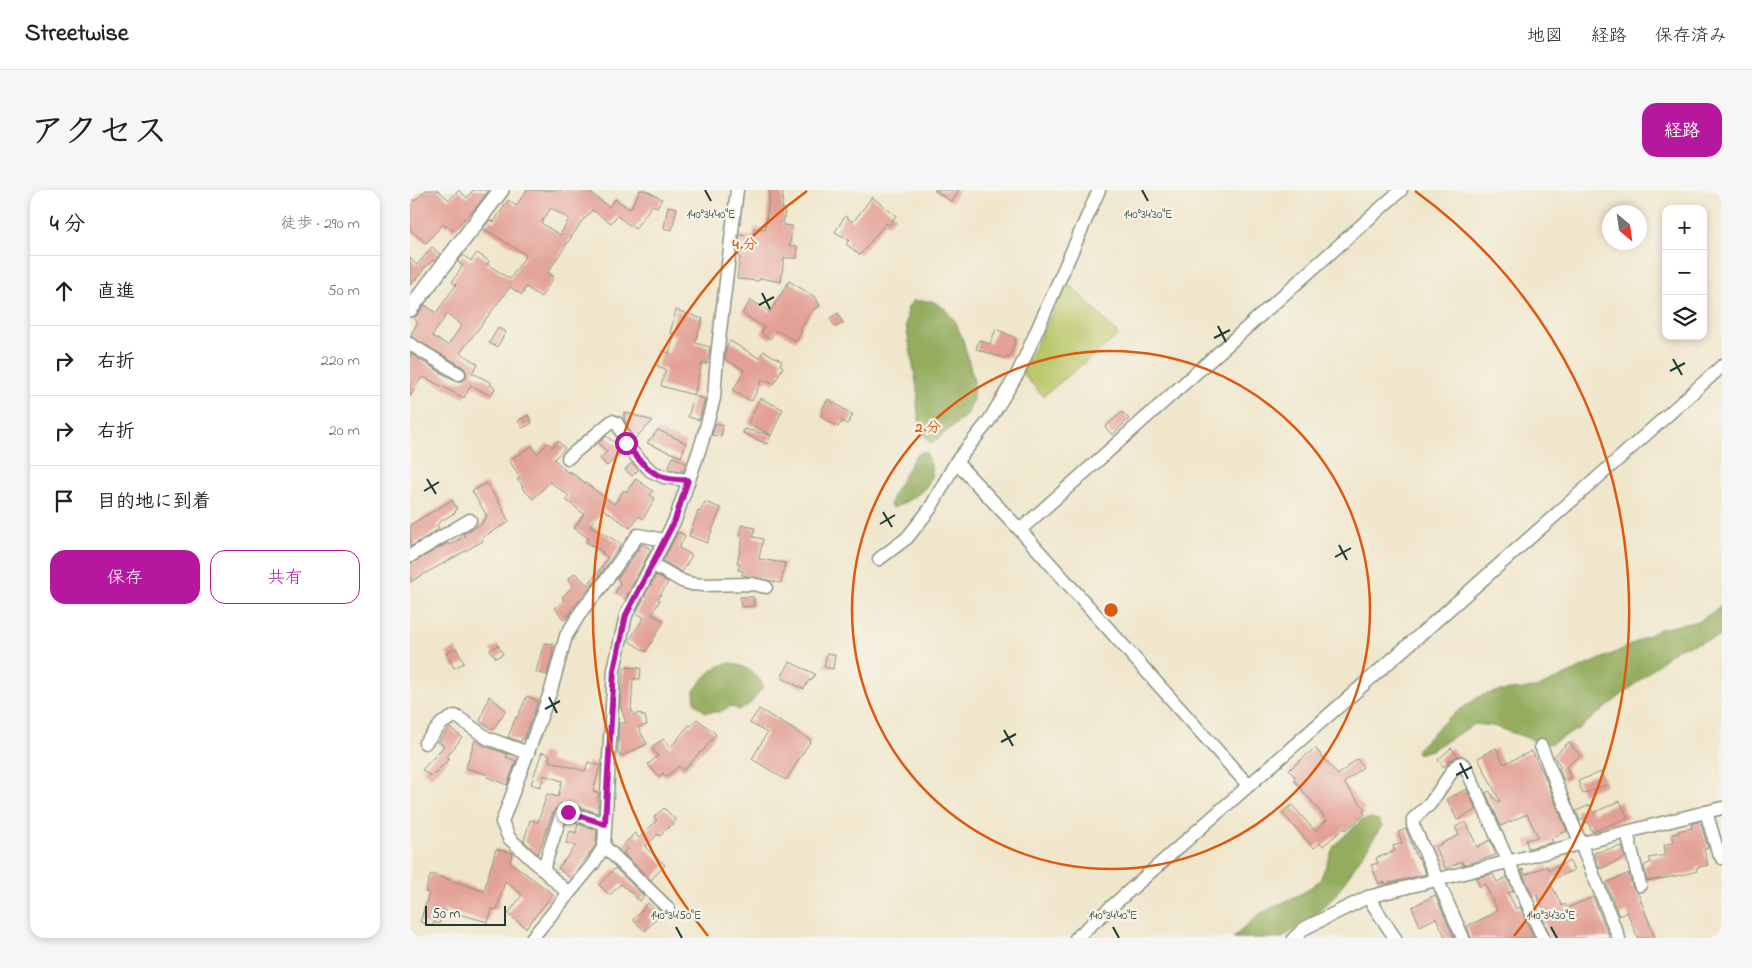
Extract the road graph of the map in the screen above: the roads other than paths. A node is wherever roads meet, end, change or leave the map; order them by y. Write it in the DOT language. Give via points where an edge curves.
graph roads {
  1 [pos="501,190"];
  2 [pos="737,190"];
  3 [pos="1099,190"];
  4 [pos="1401,190"];
  5 [pos="413,300"];
  6 [pos="410,344"];
  7 [pos="1720,372"];
  8 [pos="459,374"];
  9 [pos="568,458"];
  10 [pos="956,462"];
  11 [pos="688,480"];
  12 [pos="470,520"];
  13 [pos="1020,530"];
  14 [pos="664,540"];
  15 [pos="410,556"];
  16 [pos="879,559"];
  17 [pos="652,564"];
  18 [pos="766,587"];
  19 [pos="426,743"];
  20 [pos="1541,746"];
  21 [pos="528,753"];
  22 [pos="1248,785"];
  23 [pos="1722,808"];
  24 [pos="1706,812"];
  25 [pos="605,824"];
  26 [pos="1628,832"];
  27 [pos="1582,842"];
  28 [pos="604,846"];
  29 [pos="1722,858"];
  30 [pos="1510,862"];
  31 [pos="543,870"];
  32 [pos="1436,879"];
  33 [pos="1640,885"];
  34 [pos="568,893"];
  35 [pos="1368,897"];
  36 [pos="668,908"];
  37 [pos="532,938"];
  38 [pos="1076,938"];
  39 [pos="1294,938"];
  40 [pos="1395,938"];
  41 [pos="1463,938"];
  42 [pos="1543,938"];
  43 [pos="1619,938"];
  1 -- 5 [label="street"];
  2 -- 11 [label="street" via="714,398"];
  3 -- 10 [label="street" via="1018,373 988,422"];
  4 -- 13 [label="street"];
  6 -- 8 [label="street"];
  7 -- 22 [label="street"];
  9 -- 11 [label="street" via="612,422 617,423 632,452 651,471 664,477"];
  10 -- 13 [label="street"];
  10 -- 16 [label="street" via="930,509 908,538"];
  11 -- 14 [label="street" via="675,520"];
  12 -- 15 [label="street"];
  13 -- 22 [label="street"];
  14 -- 17 [label="street"];
  14 -- 21 [label="street" via="638,535 582,610 566,636"];
  17 -- 18 [label="street" via="692,584"];
  17 -- 25 [label="street" via="626,615 614,670"];
  19 -- 21 [label="street" via="442,723 455,716 487,738"];
  20 -- 27 [label="street"];
  21 -- 31 [label="street" via="502,822 509,838"];
  22 -- 38 [label="street"];
  23 -- 24 [label="street"];
  24 -- 26 [label="street"];
  24 -- 29 [label="street"];
  25 -- 28 [label="street"];
  25 -- 31 [label="street" via="568,812 561,815"];
  26 -- 27 [label="street"];
  26 -- 33 [label="street"];
  27 -- 30 [label="street"];
  27 -- 43 [label="street"];
  28 -- 34 [label="street" via="594,864"];
  28 -- 36 [label="street"];
  30 -- 32 [label="street"];
  30 -- 32 [label="street" via="1465,766 1461,764 1455,767 1430,804 1413,820"];
  30 -- 42 [label="street"];
  31 -- 34 [label="street"];
  32 -- 35 [label="street"];
  32 -- 41 [label="street"];
  34 -- 37 [label="street"];
  35 -- 39 [label="street" via="1305,928"];
  35 -- 40 [label="street"];
}
